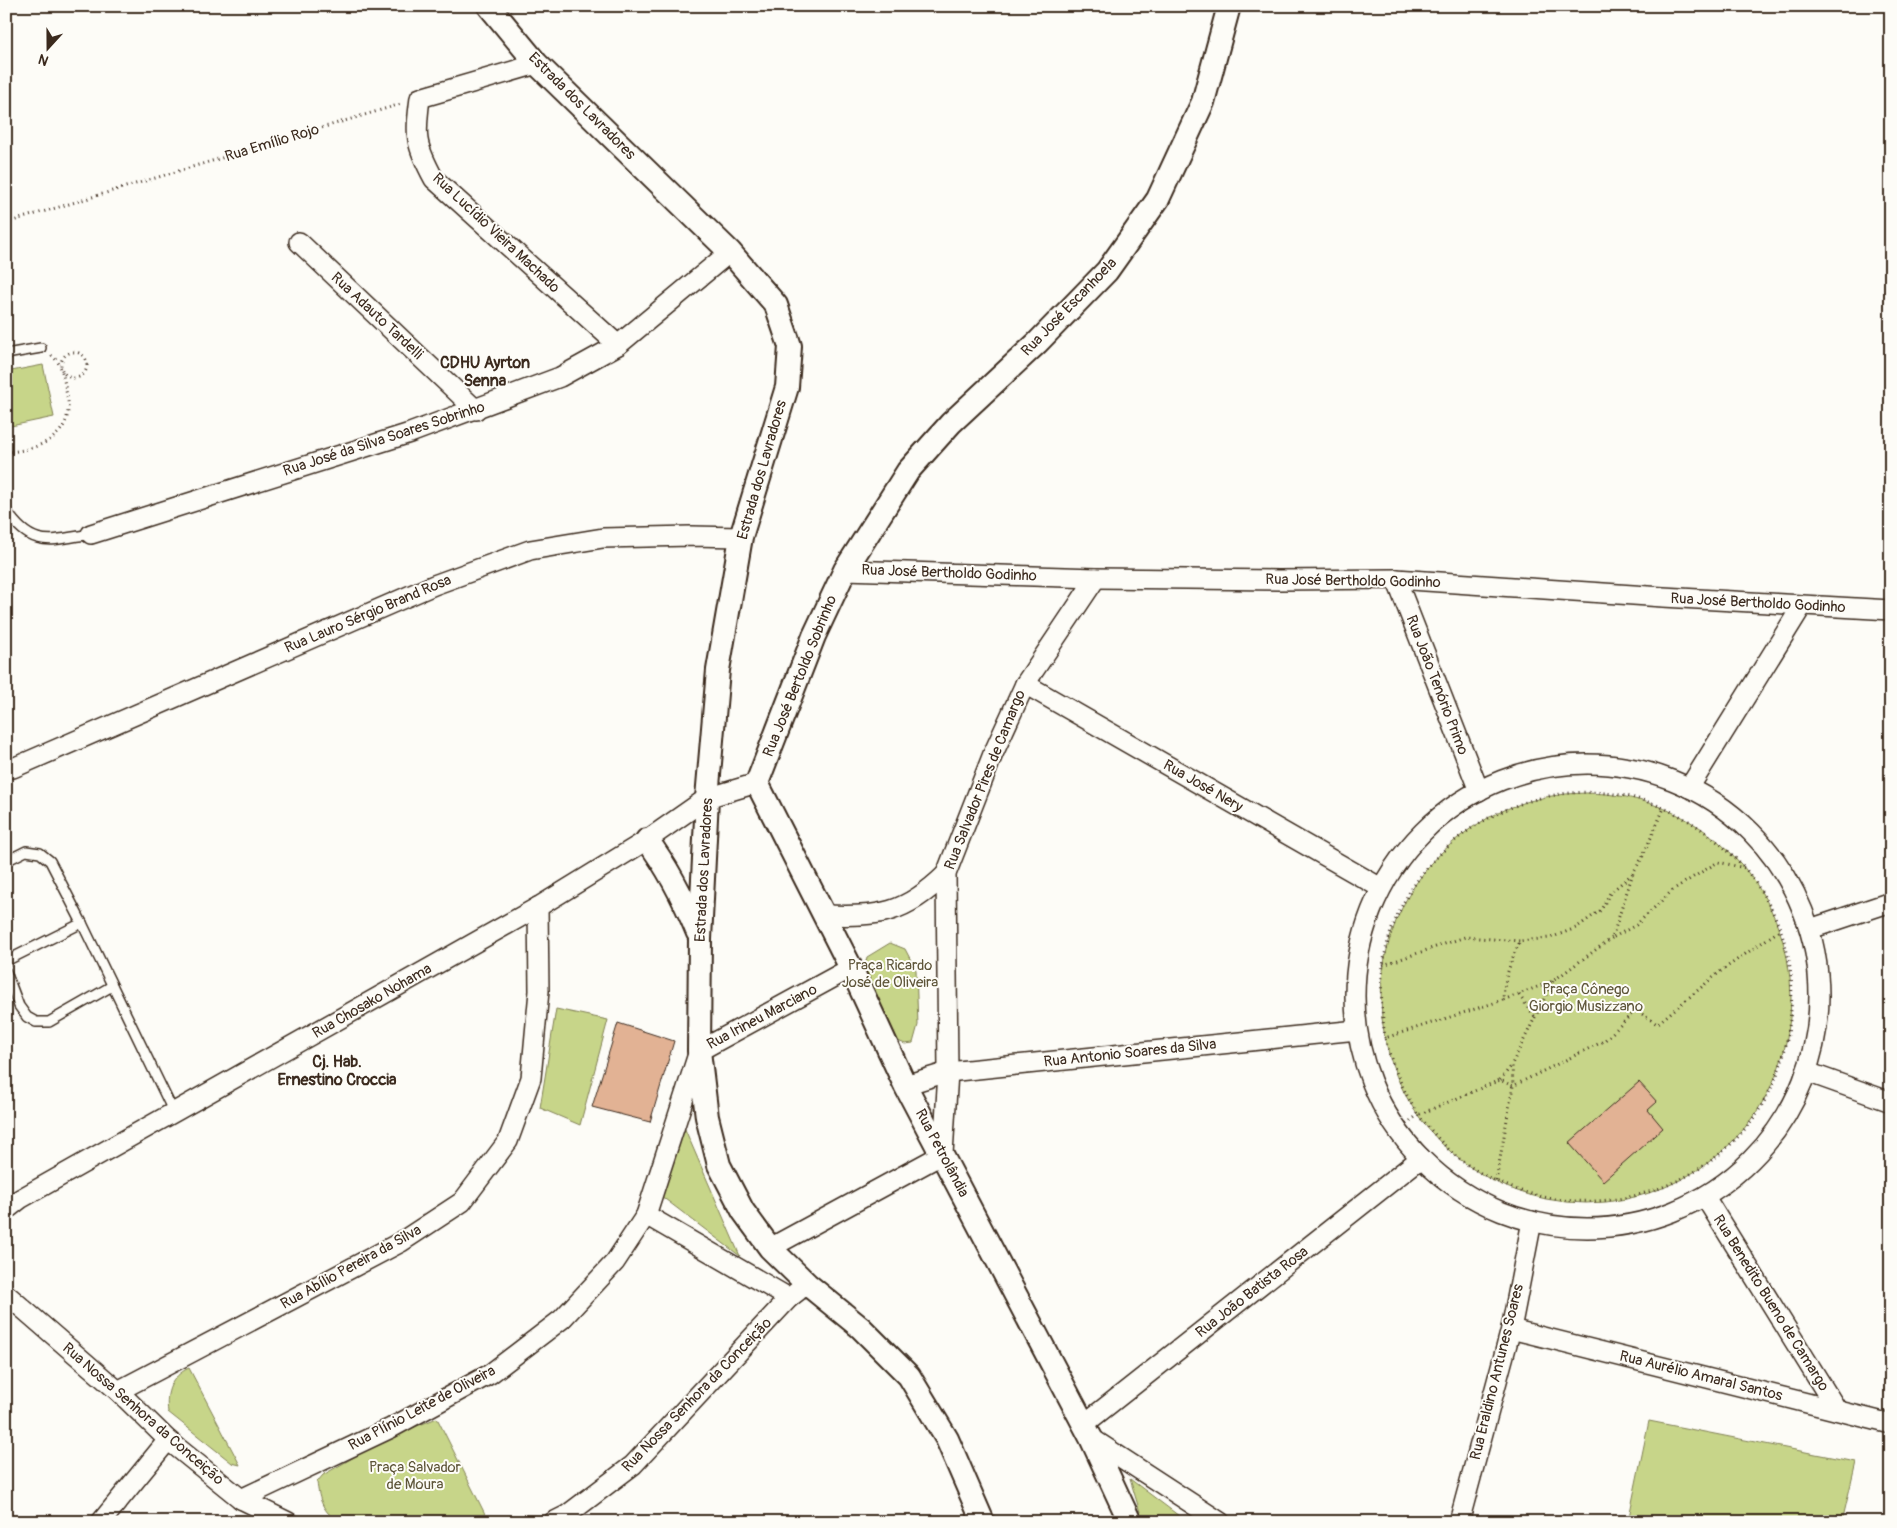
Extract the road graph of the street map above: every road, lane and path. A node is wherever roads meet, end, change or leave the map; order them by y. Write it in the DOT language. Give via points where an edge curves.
graph roads {
  1 [pos="489,6"];
  2 [pos="1229,6"];
  3 [pos="537,64"];
  4 [pos="420,98"];
  5 [pos="6,223"];
  6 [pos="299,242"];
  7 [pos="730,252"];
  8 [pos="618,345"];
  9 [pos="43,351"];
  10 [pos="6,354"];
  11 [pos="62,366"];
  12 [pos="476,410"];
  13 [pos="6,452"];
  14 [pos="6,510"];
  15 [pos="91,534"];
  16 [pos="741,537"];
  17 [pos="845,570"];
  18 [pos="1096,578"];
  19 [pos="1396,579"];
  20 [pos="1802,606"];
  21 [pos="1891,610"];
  22 [pos="1025,684"];
  23 [pos="13,768"];
  24 [pos="757,783"];
  25 [pos="1689,788"];
  26 [pos="1479,791"];
  27 [pos="707,798"];
  28 [pos="1664,808"];
  29 [pos="647,840"];
  30 [pos="6,861"];
  31 [pos="1745,868"];
  32 [pos="1633,873"];
  33 [pos="946,874"];
  34 [pos="1381,888"];
  35 [pos="1891,902"];
  36 [pos="538,907"];
  37 [pos="824,915"];
  38 [pos="82,923"];
  39 [pos="1810,929"];
  40 [pos="1780,930"];
  41 [pos="1612,938"];
  42 [pos="700,939"];
  43 [pos="1520,941"];
  44 [pos="6,961"];
  45 [pos="1383,965"];
  46 [pos="852,968"];
  47 [pos="6,972"];
  48 [pos="1554,981"];
  49 [pos="112,986"];
  50 [pos="1519,995"];
  51 [pos="1503,1000"];
  52 [pos="1536,1017"];
  53 [pos="1357,1030"];
  54 [pos="1385,1038"];
  55 [pos="699,1051"];
  56 [pos="1512,1064"];
  57 [pos="948,1072"];
  58 [pos="1807,1072"];
  59 [pos="1500,1080"];
  60 [pos="905,1084"];
  61 [pos="1513,1086"];
  62 [pos="1891,1102"];
  63 [pos="174,1113"];
  64 [pos="1418,1115"];
  65 [pos="1398,1130"];
  66 [pos="942,1154"];
  67 [pos="1421,1158"];
  68 [pos="1496,1181"];
  69 [pos="1705,1196"];
  70 [pos="6,1210"];
  71 [pos="646,1216"];
  72 [pos="1532,1221"];
  73 [pos="770,1248"];
  74 [pos="807,1284"];
  75 [pos="6,1294"];
  76 [pos="789,1298"];
  77 [pos="1511,1329"];
  78 [pos="118,1391"];
  79 [pos="1837,1410"];
  80 [pos="1891,1424"];
  81 [pos="1087,1432"];
  82 [pos="168,1440"];
  83 [pos="241,1499"];
  84 [pos="101,1522"];
  85 [pos="288,1522"];
  86 [pos="553,1522"];
  87 [pos="983,1522"];
  88 [pos="1130,1522"];
  89 [pos="1220,1522"];
  90 [pos="1459,1522"];
  1 -- 3 [label="street, Estrada dos Lavradores"];
  2 -- 17 [label="street, Rua José Escanhoela" via="1203,102 1158,199 1107,271 951,423 908,471"];
  3 -- 4 [label="street"];
  3 -- 7 [label="street, Estrada dos Lavradores"];
  4 -- 5 [label="path, Rua Emílio Rojo"];
  4 -- 8 [label="street, Rua Lucídio Vieira Machado" via="416,128 419,152 434,179"];
  6 -- 12 [label="street, Rua Adauto Tardelli"];
  7 -- 8 [label="street, Rua José da Silva Soares Sobrinho"];
  7 -- 16 [label="street, Estrada dos Lavradores" via="776,305 790,346 787,387"];
  8 -- 12 [label="street, Rua José da Silva Soares Sobrinho" via="560,377"];
  9 -- 10 [label="lane"];
  9 -- 11 [label="path"];
  11 -- 11 [label="path" via="65,374 77,378 87,365 84,358 74,352 63,359"];
  11 -- 13 [label="path" via="68,408 65,426 49,441 22,451"];
  12 -- 15 [label="street, Rua José da Silva Soares Sobrinho"];
  14 -- 15 [label="lane" via="27,533 45,541"];
  16 -- 23 [label="street, Rua Lauro Sérgio Brand Rosa" via="603,538 530,550 434,585"];
  16 -- 27 [label="street, Estrada dos Lavradores" via="718,670"];
  17 -- 18 [label="street, Rua José Bertholdo Godinho"];
  17 -- 24 [label="street, Rua José Bertoldo Sobrinho" via="814,636"];
  18 -- 19 [label="street, Rua José Bertholdo Godinho"];
  18 -- 22 [label="street, Rua Salvador Pires de Camargo"];
  19 -- 20 [label="street, Rua José Bertholdo Godinho"];
  19 -- 26 [label="street, Rua João Tenório Primo"];
  20 -- 21 [label="street, Rua José Bertholdo Godinho"];
  20 -- 25 [label="street"];
  22 -- 33 [label="street, Rua Salvador Pires de Camargo" via="993,754"];
  22 -- 34 [label="street, Rua José Nery"];
  24 -- 27 [label="street, Rua Chosako Nohama"];
  24 -- 37 [label="street, Rua Petrolândia"];
  25 -- 26 [label="street" via="1660,776 1630,769 1576,765 1507,778"];
  25 -- 39 [label="street" via="1716,804 1747,829 1774,858 1795,892"];
  26 -- 34 [label="street" via="1449,809 1422,832"];
  27 -- 29 [label="street, Rua Chosako Nohama"];
  27 -- 42 [label="street, Estrada dos Lavradores"];
  28 -- 31 [label="path" via="1698,826 1724,845"];
  28 -- 32 [label="path"];
  28 -- 45 [label="path" via="1610,794 1579,793 1547,796 1517,804 1483,820 1438,855 1418,879 1390,935"];
  29 -- 36 [label="street, Rua Chosako Nohama"];
  29 -- 42 [label="street" via="664,862 683,897"];
  30 -- 38 [label="lane" via="26,851 40,853 50,861"];
  31 -- 40 [label="path" via="1764,894"];
  31 -- 41 [label="path" via="1718,862 1674,889 1636,925"];
  32 -- 41 [label="path"];
  32 -- 43 [label="path" via="1610,893 1601,910 1576,928 1550,938"];
  33 -- 37 [label="street" via="926,894 902,908 852,916"];
  33 -- 57 [label="street, Rua Salvador Pires de Camargo"];
  34 -- 53 [label="street" via="1360,942 1354,1001"];
  35 -- 39 [label="street"];
  36 -- 63 [label="street, Rua Chosako Nohama"];
  36 -- 78 [label="street, Rua Abílio Pereira da Silva" via="539,991 531,1078 508,1141 462,1202 401,1242"];
  37 -- 46 [label="street, Rua Petrolândia"];
  38 -- 44 [label="lane"];
  38 -- 49 [label="lane"];
  39 -- 58 [label="street" via="1820,1000 1816,1037"];
  40 -- 61 [label="path" via="1721,971 1657,1024 1636,1010 1604,1041"];
  40 -- 68 [label="path" via="1792,983 1787,1045 1778,1075 1763,1103 1724,1151 1671,1185 1641,1196 1610,1201 1547,1199"];
  41 -- 48 [label="path"];
  42 -- 55 [label="street, Estrada dos Lavradores"];
  43 -- 45 [label="path" via="1464,937"];
  43 -- 51 [label="path" via="1510,962"];
  45 -- 54 [label="path" via="1381,997"];
  46 -- 55 [label="street, Rua Irineu Marciano"];
  46 -- 60 [label="street, Rua Petrolândia"];
  47 -- 49 [label="lane" via="19,1006 27,1017 36,1022 49,1022"];
  48 -- 50 [label="path"];
  48 -- 52 [label="path"];
  49 -- 63 [label="lane"];
  50 -- 51 [label="path"];
  50 -- 52 [label="path"];
  51 -- 54 [label="path"];
  52 -- 56 [label="path"];
  53 -- 57 [label="street, Rua Antonio Soares da Silva"];
  53 -- 65 [label="street" via="1365,1065 1379,1099"];
  54 -- 64 [label="path" via="1390,1059"];
  55 -- 71 [label="street, Rua Plínio Leite de Oliveira"];
  55 -- 73 [label="street, Estrada dos Lavradores" via="707,1116 719,1165 743,1210"];
  56 -- 59 [label="path"];
  56 -- 61 [label="path"];
  57 -- 60 [label="street, Rua Antonio Soares da Silva"];
  57 -- 66 [label="street, Rua Salvador Pires de Camargo"];
  58 -- 62 [label="street"];
  58 -- 69 [label="street" via="1775,1134 1752,1160"];
  59 -- 61 [label="path"];
  59 -- 64 [label="path"];
  60 -- 66 [label="street, Rua Petrolândia"];
  61 -- 68 [label="path"];
  63 -- 70 [label="street, Rua Chosako Nohama" via="20,1199"];
  64 -- 65 [label="path"];
  64 -- 68 [label="path" via="1462,1160"];
  65 -- 67 [label="street"];
  66 -- 73 [label="street"];
  66 -- 81 [label="street, Rua Petrolândia"];
  67 -- 72 [label="street" via="1454,1186 1484,1203"];
  67 -- 81 [label="street, Rua João Batista Rosa"];
  69 -- 72 [label="street" via="1657,1218 1615,1226 1573,1228"];
  69 -- 79 [label="street, Rua Benedito Bueno de Camargo"];
  71 -- 76 [label="street"];
  71 -- 83 [label="street, Rua Plínio Leite de Oliveira" via="614,1262 562,1319 490,1374 391,1428"];
  72 -- 77 [label="street, Rua Eraldino Antunes Soares"];
  73 -- 74 [label="street, Estrada dos Lavradores"];
  74 -- 76 [label="street, Rua Nossa Senhora da Conceição"];
  74 -- 87 [label="street, Estrada dos Lavradores" via="862,1328 909,1376 947,1438"];
  75 -- 78 [label="street, Rua Nossa Senhora da Conceição"];
  76 -- 86 [label="street, Rua Nossa Senhora da Conceição" via="633,1465"];
  77 -- 79 [label="street, Rua Aurélio Amaral Santos"];
  77 -- 90 [label="street, Rua Eraldino Antunes Soares"];
  78 -- 82 [label="street, Rua Nossa Senhora da Conceição"];
  79 -- 80 [label="street, Rua Aurélio Amaral Santos"];
  81 -- 88 [label="street, Rua Petrolândia"];
  81 -- 89 [label="street"];
  82 -- 83 [label="street, Rua Nossa Senhora da Conceição"];
  82 -- 84 [label="street"];
  83 -- 85 [label="street, Rua Nossa Senhora da Conceição"];
}
